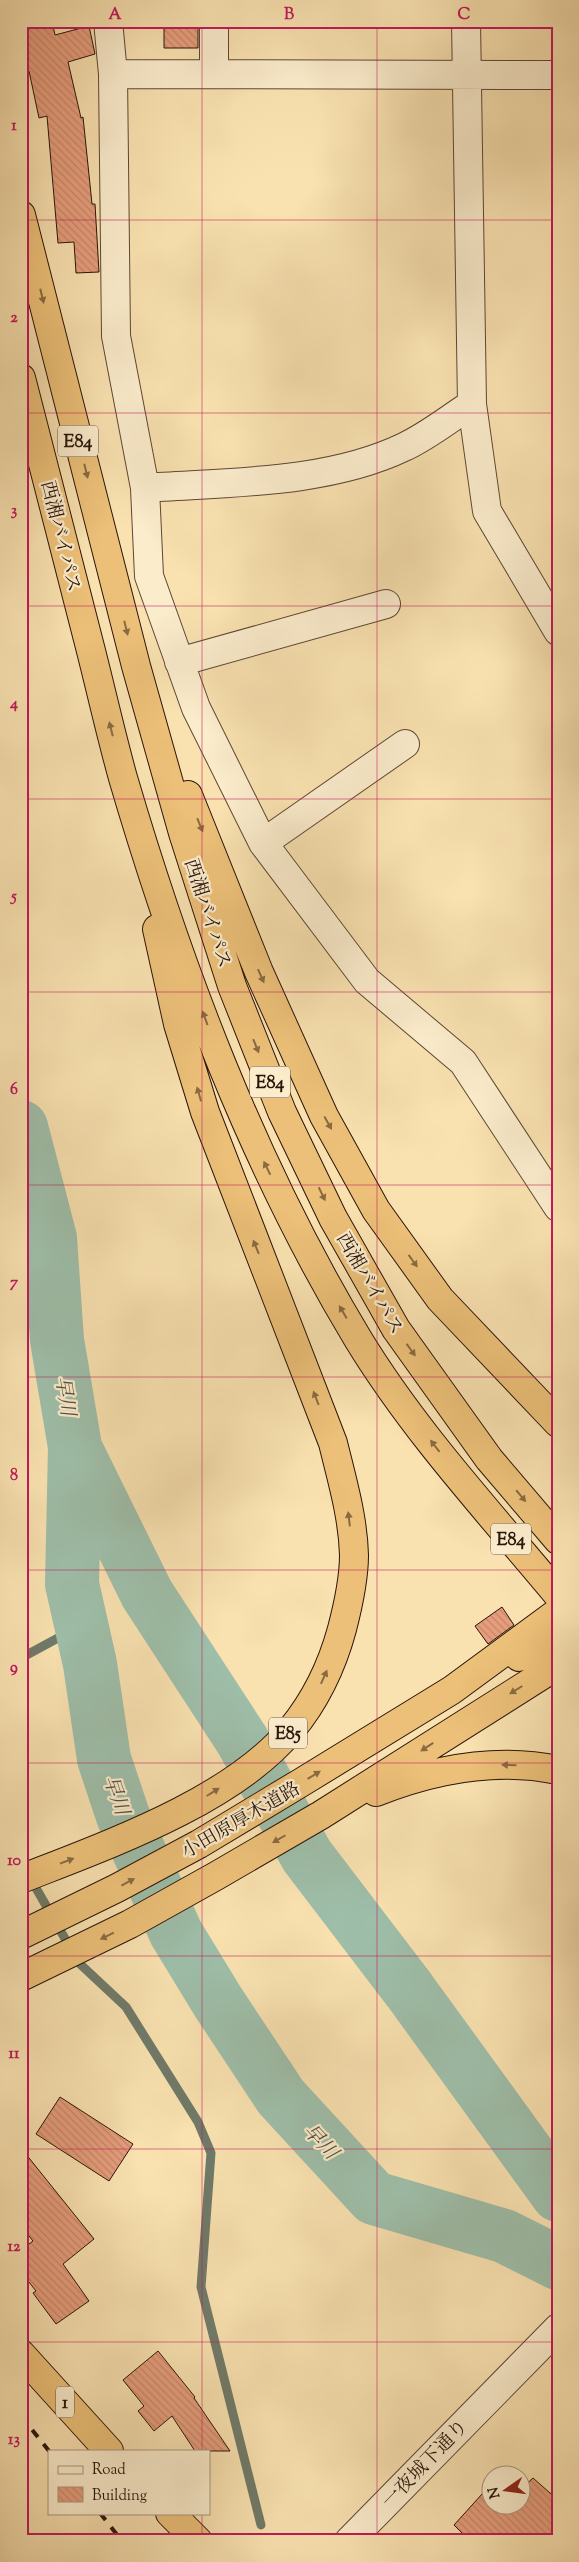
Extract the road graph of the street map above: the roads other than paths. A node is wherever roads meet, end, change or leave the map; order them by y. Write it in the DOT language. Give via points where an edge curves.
graph roads {
  1 [pos="108,21"];
  2 [pos="214,21"];
  3 [pos="466,21"];
  4 [pos="113,74"];
  5 [pos="214,74"];
  6 [pos="466,75"];
  7 [pos="558,75"];
  8 [pos="21,215"];
  9 [pos="21,378"];
  10 [pos="472,404"];
  11 [pos="145,488"];
  12 [pos="386,604"];
  13 [pos="558,631"];
  14 [pos="179,662"];
  15 [pos="136,666"];
  16 [pos="405,744"];
  17 [pos="123,777"];
  18 [pos="263,843"];
  19 [pos="558,1207"];
  20 [pos="558,1423"];
  21 [pos="558,1540"];
  22 [pos="558,1595"];
  23 [pos="558,1612"];
  24 [pos="558,1638"];
  25 [pos="558,1665"];
  26 [pos="452,1690"];
  27 [pos="558,1770"];
  28 [pos="322,1815"];
  29 [pos="21,1878"];
  30 [pos="21,1935"];
  31 [pos="21,1977"];
  32 [pos="558,2328"];
  33 [pos="21,2354"];
  34 [pos="108,2450"];
  35 [pos="171,2514"];
  36 [pos="198,2541"];
  37 [pos="349,2541"];
  1 -- 4 [label="street"];
  2 -- 5 [label="street"];
  3 -- 6 [label="street"];
  4 -- 5 [label="street"];
  4 -- 11 [label="street" via="116,336"];
  5 -- 6 [label="street"];
  6 -- 7 [label="street"];
  6 -- 10 [label="street"];
  8 -- 15 [label="highway, 西湘バイパス / E84, one-way"];
  17 -- 9 [label="highway, 西湘バイパス / E84, one-way"];
  10 -- 11 [label="street" via="404,447 359,463 297,476"];
  10 -- 13 [label="street" via="487,511"];
  11 -- 14 [label="street" via="149,576"];
  12 -- 14 [label="street"];
  14 -- 18 [label="street" via="196,708"];
  15 -- 20 [label="highway, one-way" via="259,972 324,1116 371,1201 440,1299"];
  15 -- 21 [label="highway, 西湘バイパス / E84, one-way" via="183,833 232,986 282,1112 333,1218 396,1329 489,1459"];
  16 -- 18 [label="street"];
  22 -- 17 [label="highway, 西湘バイパス / E84, one-way" via="409,1412 360,1342 308,1253 260,1154 212,1038 169,922"];
  29 -- 17 [label="highway, E85, one-way" via="169,1817 255,1763 290,1731 316,1694 336,1651 349,1603 354,1555 347,1501 332,1444 204,1112 178,1024"];
  18 -- 19 [label="street" via="367,981 463,1062"];
  23 -- 26 [label="highway"];
  24 -- 26 [label="highway"];
  25 -- 28 [label="highway, one-way"];
  30 -- 26 [label="highway, 小田原厚木道路 / E85, one-way" via="199,1844"];
  27 -- 28 [label="highway, one-way" via="536,1765 489,1764 445,1771 402,1782"];
  28 -- 31 [label="highway, 小田原厚木道路, one-way" via="130,1924"];
  32 -- 37 [label="street, 一夜城下通り"];
  33 -- 34 [label="highway, 1"];
  35 -- 36 [label="highway"];
}
